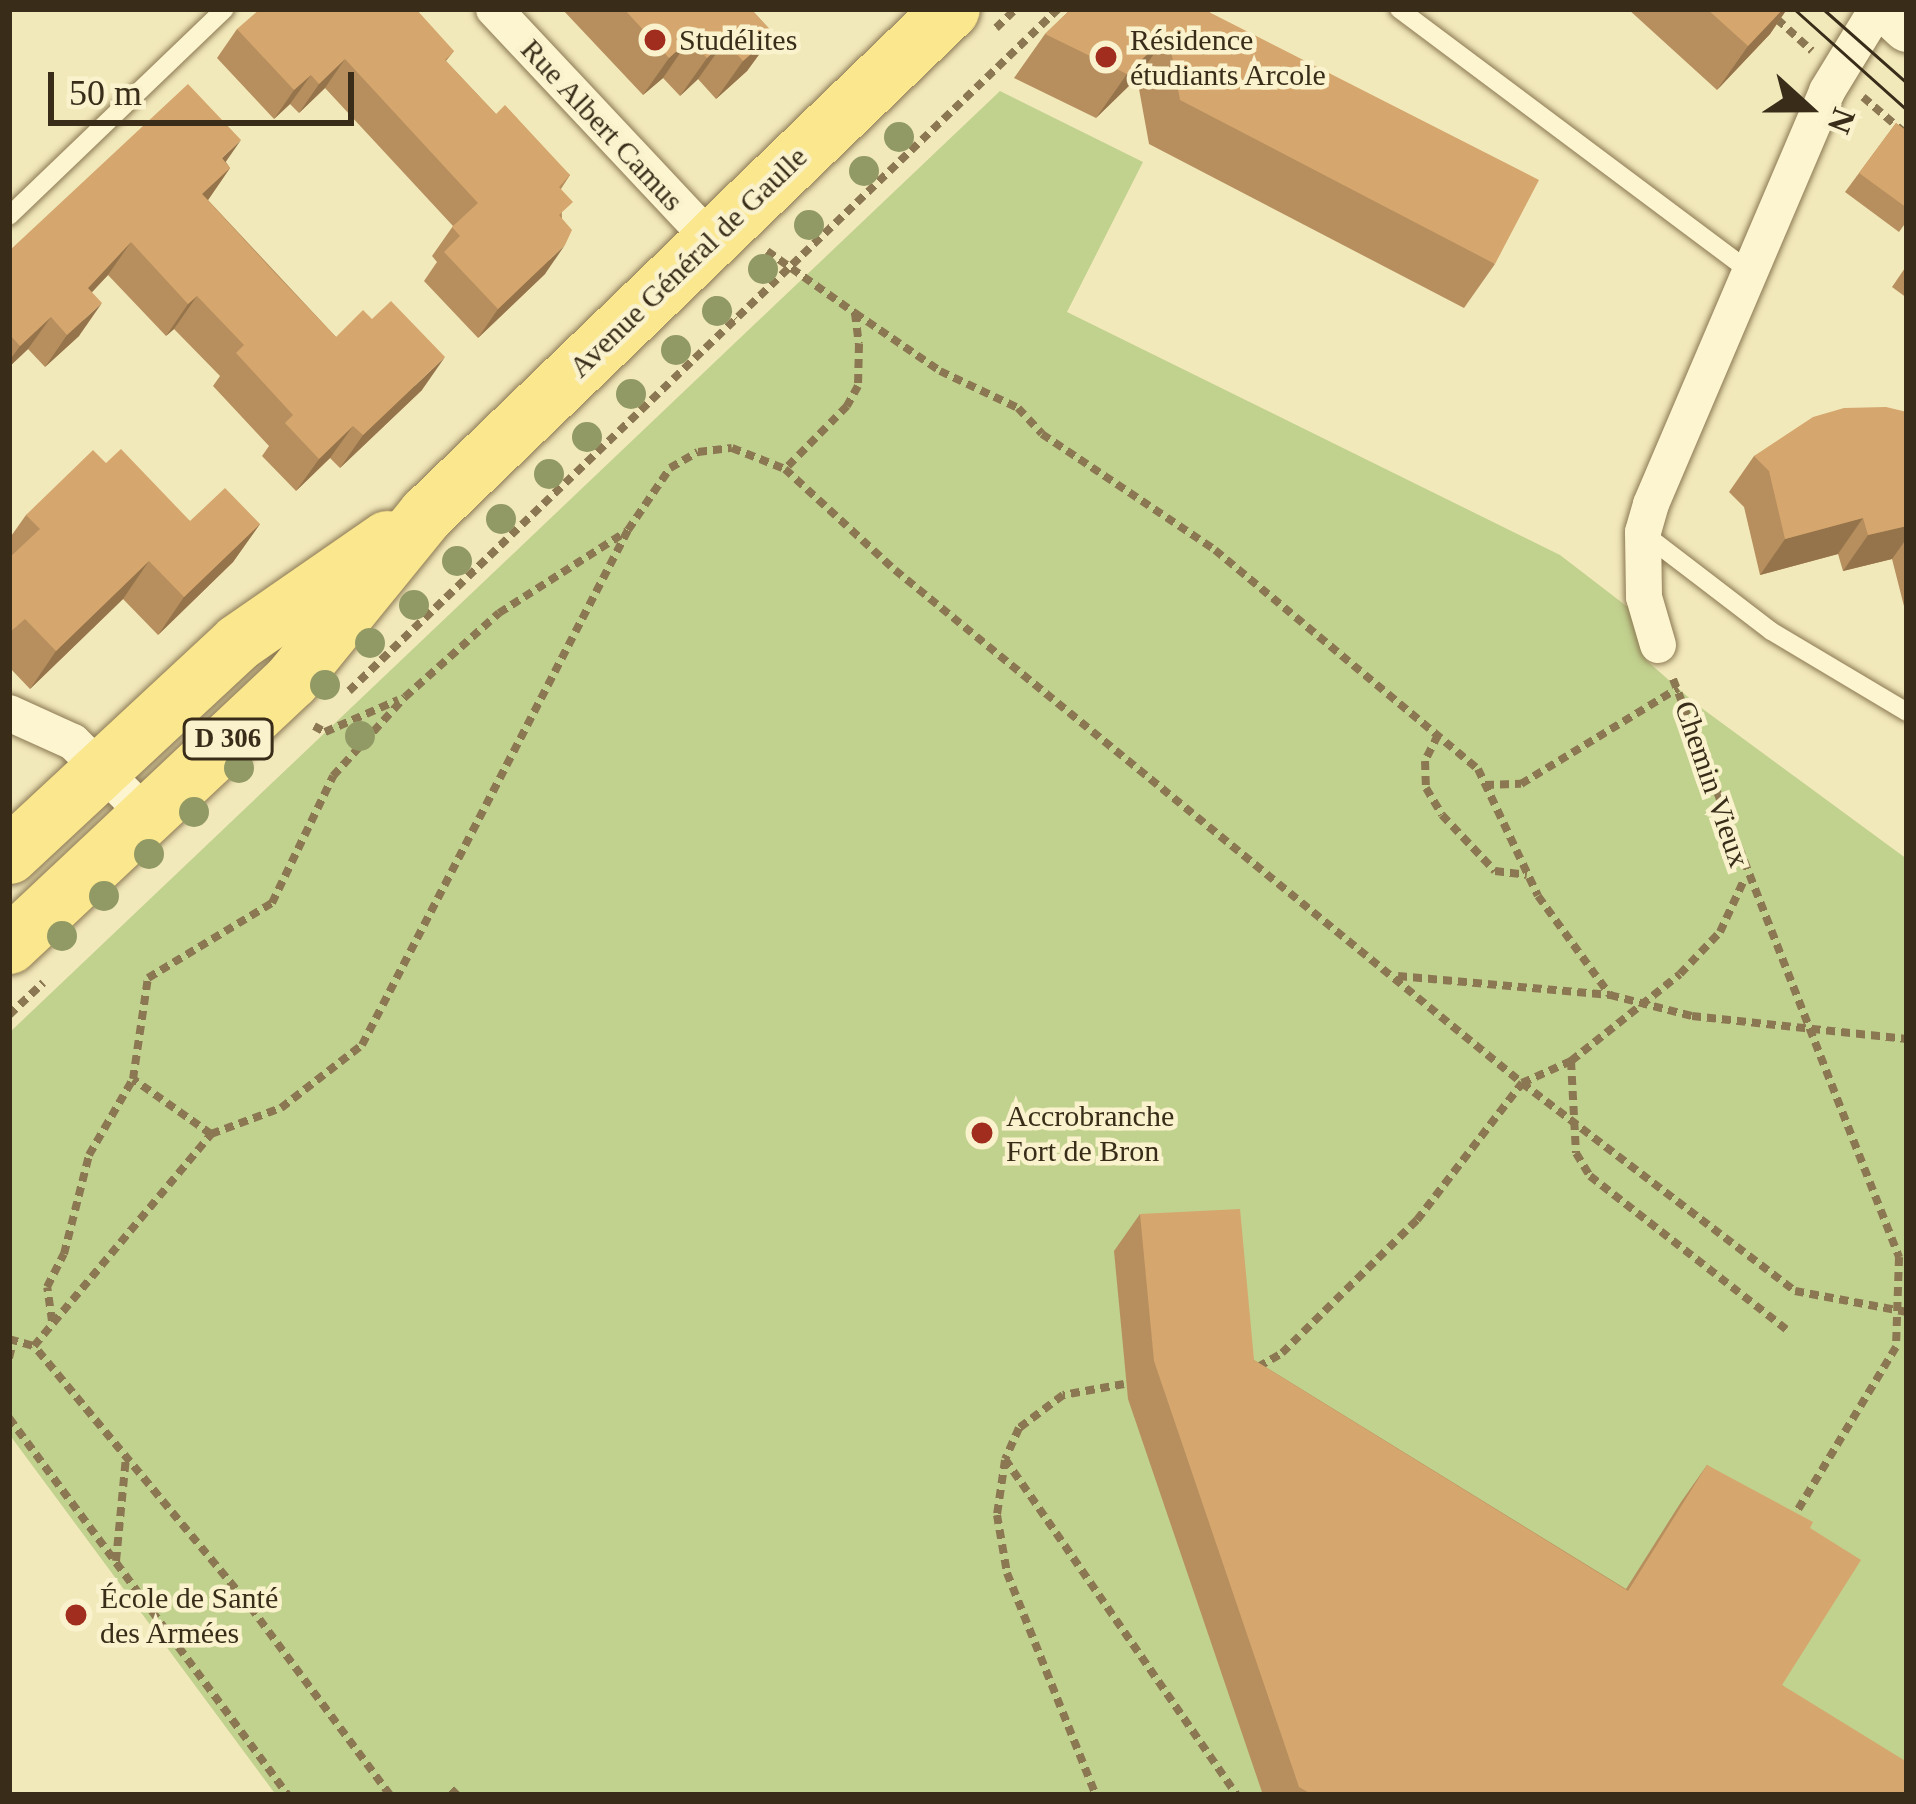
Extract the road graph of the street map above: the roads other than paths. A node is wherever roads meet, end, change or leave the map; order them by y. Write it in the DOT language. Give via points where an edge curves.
graph roads {
  1 [pos="225,9"];
  2 [pos="494,9"];
  3 [pos="951,9"];
  4 [pos="1399,9"];
  5 [pos="1877,9"];
  6 [pos="1889,9"];
  7 [pos="1907,26"];
  8 [pos="9,216"];
  9 [pos="737,243"];
  10 [pos="1750,272"];
  11 [pos="426,514"];
  12 [pos="1643,532"];
  13 [pos="1658,645"];
  14 [pos="1907,712"];
  15 [pos="9,713"];
  16 [pos="98,768"];
  17 [pos="146,814"];
  18 [pos="9,855"];
  19 [pos="28,962"];
  1 -- 8 [label="lane"];
  2 -- 9 [label="street, Rue Albert Camus"];
  3 -- 9 [label="main road, Avenue Général de Gaulle / D 306"];
  4 -- 10 [label="lane"];
  5 -- 10 [label="street" via="1835,72"];
  6 -- 7 [label="street"];
  9 -- 11 [label="main road, Avenue Général de Gaulle / D 306"];
  10 -- 12 [label="street"];
  11 -- 16 [label="main road, Avenue Général de Gaulle / D 306" via="254,630"];
  11 -- 17 [label="main road, Avenue Général de Gaulle / D 306" via="291,680"];
  12 -- 13 [label="street" via="1644,596"];
  12 -- 14 [label="lane" via="1771,631"];
  15 -- 16 [label="street" via="65,736"];
  16 -- 17 [label="street"];
  16 -- 18 [label="main road, Avenue Général de Gaulle / D 306"];
  17 -- 19 [label="main road, Avenue Général de Gaulle / D 306"];
}
